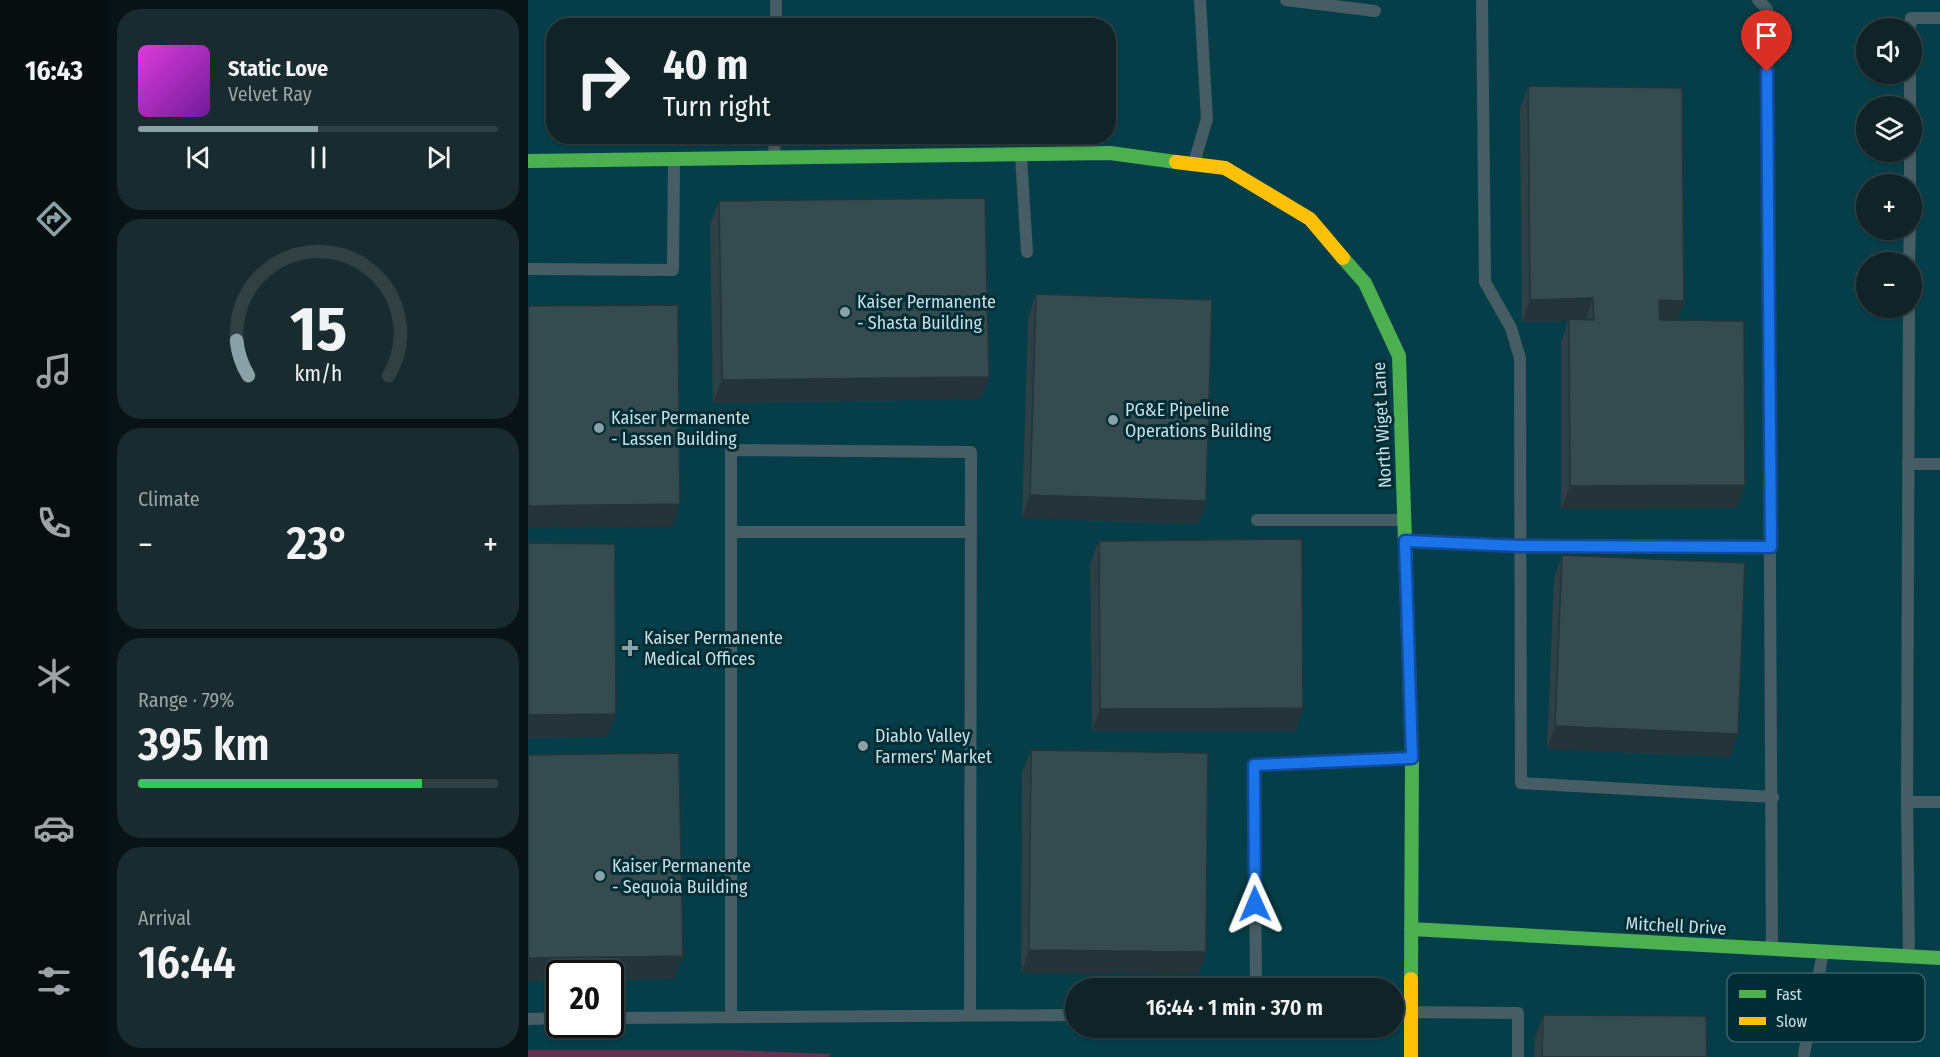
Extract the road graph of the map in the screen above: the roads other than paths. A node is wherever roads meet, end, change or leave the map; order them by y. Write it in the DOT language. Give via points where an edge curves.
graph roads {
  1 [pos="776,0"];
  2 [pos="1200,0"];
  3 [pos="1286,0"];
  4 [pos="1482,0"];
  5 [pos="1758,0"];
  6 [pos="1374,11"];
  7 [pos="776,18"];
  8 [pos="1922,18"];
  9 [pos="1940,18"];
  10 [pos="774,144"];
  11 [pos="1021,154"];
  12 [pos="774,158"];
  13 [pos="674,159"];
  14 [pos="528,161"];
  15 [pos="1194,164"];
  16 [pos="1027,252"];
  17 [pos="528,269"];
  18 [pos="1909,318"];
  19 [pos="1908,464"];
  20 [pos="1940,464"];
  21 [pos="1257,520"];
  22 [pos="1404,520"];
  23 [pos="732,531"];
  24 [pos="971,532"];
  25 [pos="1405,541"];
  26 [pos="1520,546"];
  27 [pos="1771,547"];
  28 [pos="1412,758"];
  29 [pos="1773,797"];
  30 [pos="1907,802"];
  31 [pos="1940,802"];
  32 [pos="1411,929"];
  33 [pos="1772,950"];
  34 [pos="1823,952"];
  35 [pos="1909,957"];
  36 [pos="1940,958"];
  37 [pos="1819,973"];
  38 [pos="1256,978"];
  39 [pos="1404,1011"];
  40 [pos="1411,1011"];
  41 [pos="970,1015"];
  42 [pos="1065,1015"];
  43 [pos="731,1017"];
  44 [pos="546,1018"];
  45 [pos="624,1018"];
  46 [pos="528,1019"];
  47 [pos="1806,1042"];
  48 [pos="1804,1054"];
  49 [pos="1411,1057"];
  50 [pos="1518,1057"];
  1 -- 7 [label="lane"];
  2 -- 15 [label="lane" via="1207,118"];
  3 -- 6 [label="lane"];
  4 -- 26 [label="lane" via="1485,282 1511,328 1520,358"];
  5 -- 27 [label="lane" via="1767,9"];
  8 -- 9 [label="lane"];
  10 -- 12 [label="lane"];
  11 -- 12 [label="street, North Wiget Lane"];
  11 -- 15 [label="street, North Wiget Lane" via="1110,153"];
  11 -- 16 [label="lane"];
  12 -- 13 [label="street, North Wiget Lane"];
  13 -- 14 [label="street, North Wiget Lane"];
  13 -- 17 [label="lane" via="674,270"];
  15 -- 22 [label="street, North Wiget Lane" via="1225,168 1310,219 1365,283 1399,356"];
  18 -- 19 [label="lane"];
  19 -- 20 [label="lane"];
  19 -- 30 [label="lane"];
  21 -- 22 [label="lane"];
  22 -- 25 [label="street, North Wiget Lane"];
  23 -- 24 [label="lane"];
  23 -- 24 [label="lane" via="732,450 971,452"];
  23 -- 43 [label="lane"];
  24 -- 41 [label="lane"];
  25 -- 26 [label="lane"];
  25 -- 28 [label="street, North Wiget Lane"];
  26 -- 27 [label="lane"];
  26 -- 29 [label="lane" via="1521,783"];
  27 -- 29 [label="lane"];
  28 -- 32 [label="street, North Wiget Lane"];
  28 -- 38 [label="lane" via="1254,765"];
  29 -- 33 [label="lane"];
  30 -- 31 [label="lane"];
  30 -- 35 [label="lane"];
  32 -- 33 [label="street, Mitchell Drive"];
  32 -- 40 [label="street, North Wiget Lane"];
  33 -- 34 [label="street, Mitchell Drive"];
  34 -- 35 [label="street, Mitchell Drive"];
  34 -- 37 [label="lane"];
  35 -- 36 [label="street, Mitchell Drive"];
  39 -- 40 [label="lane"];
  40 -- 49 [label="street, North Wiget Lane"];
  40 -- 50 [label="lane" via="1518,1013"];
  41 -- 42 [label="lane"];
  41 -- 43 [label="lane"];
  43 -- 45 [label="lane"];
  44 -- 46 [label="lane"];
  47 -- 48 [label="lane"];
}
